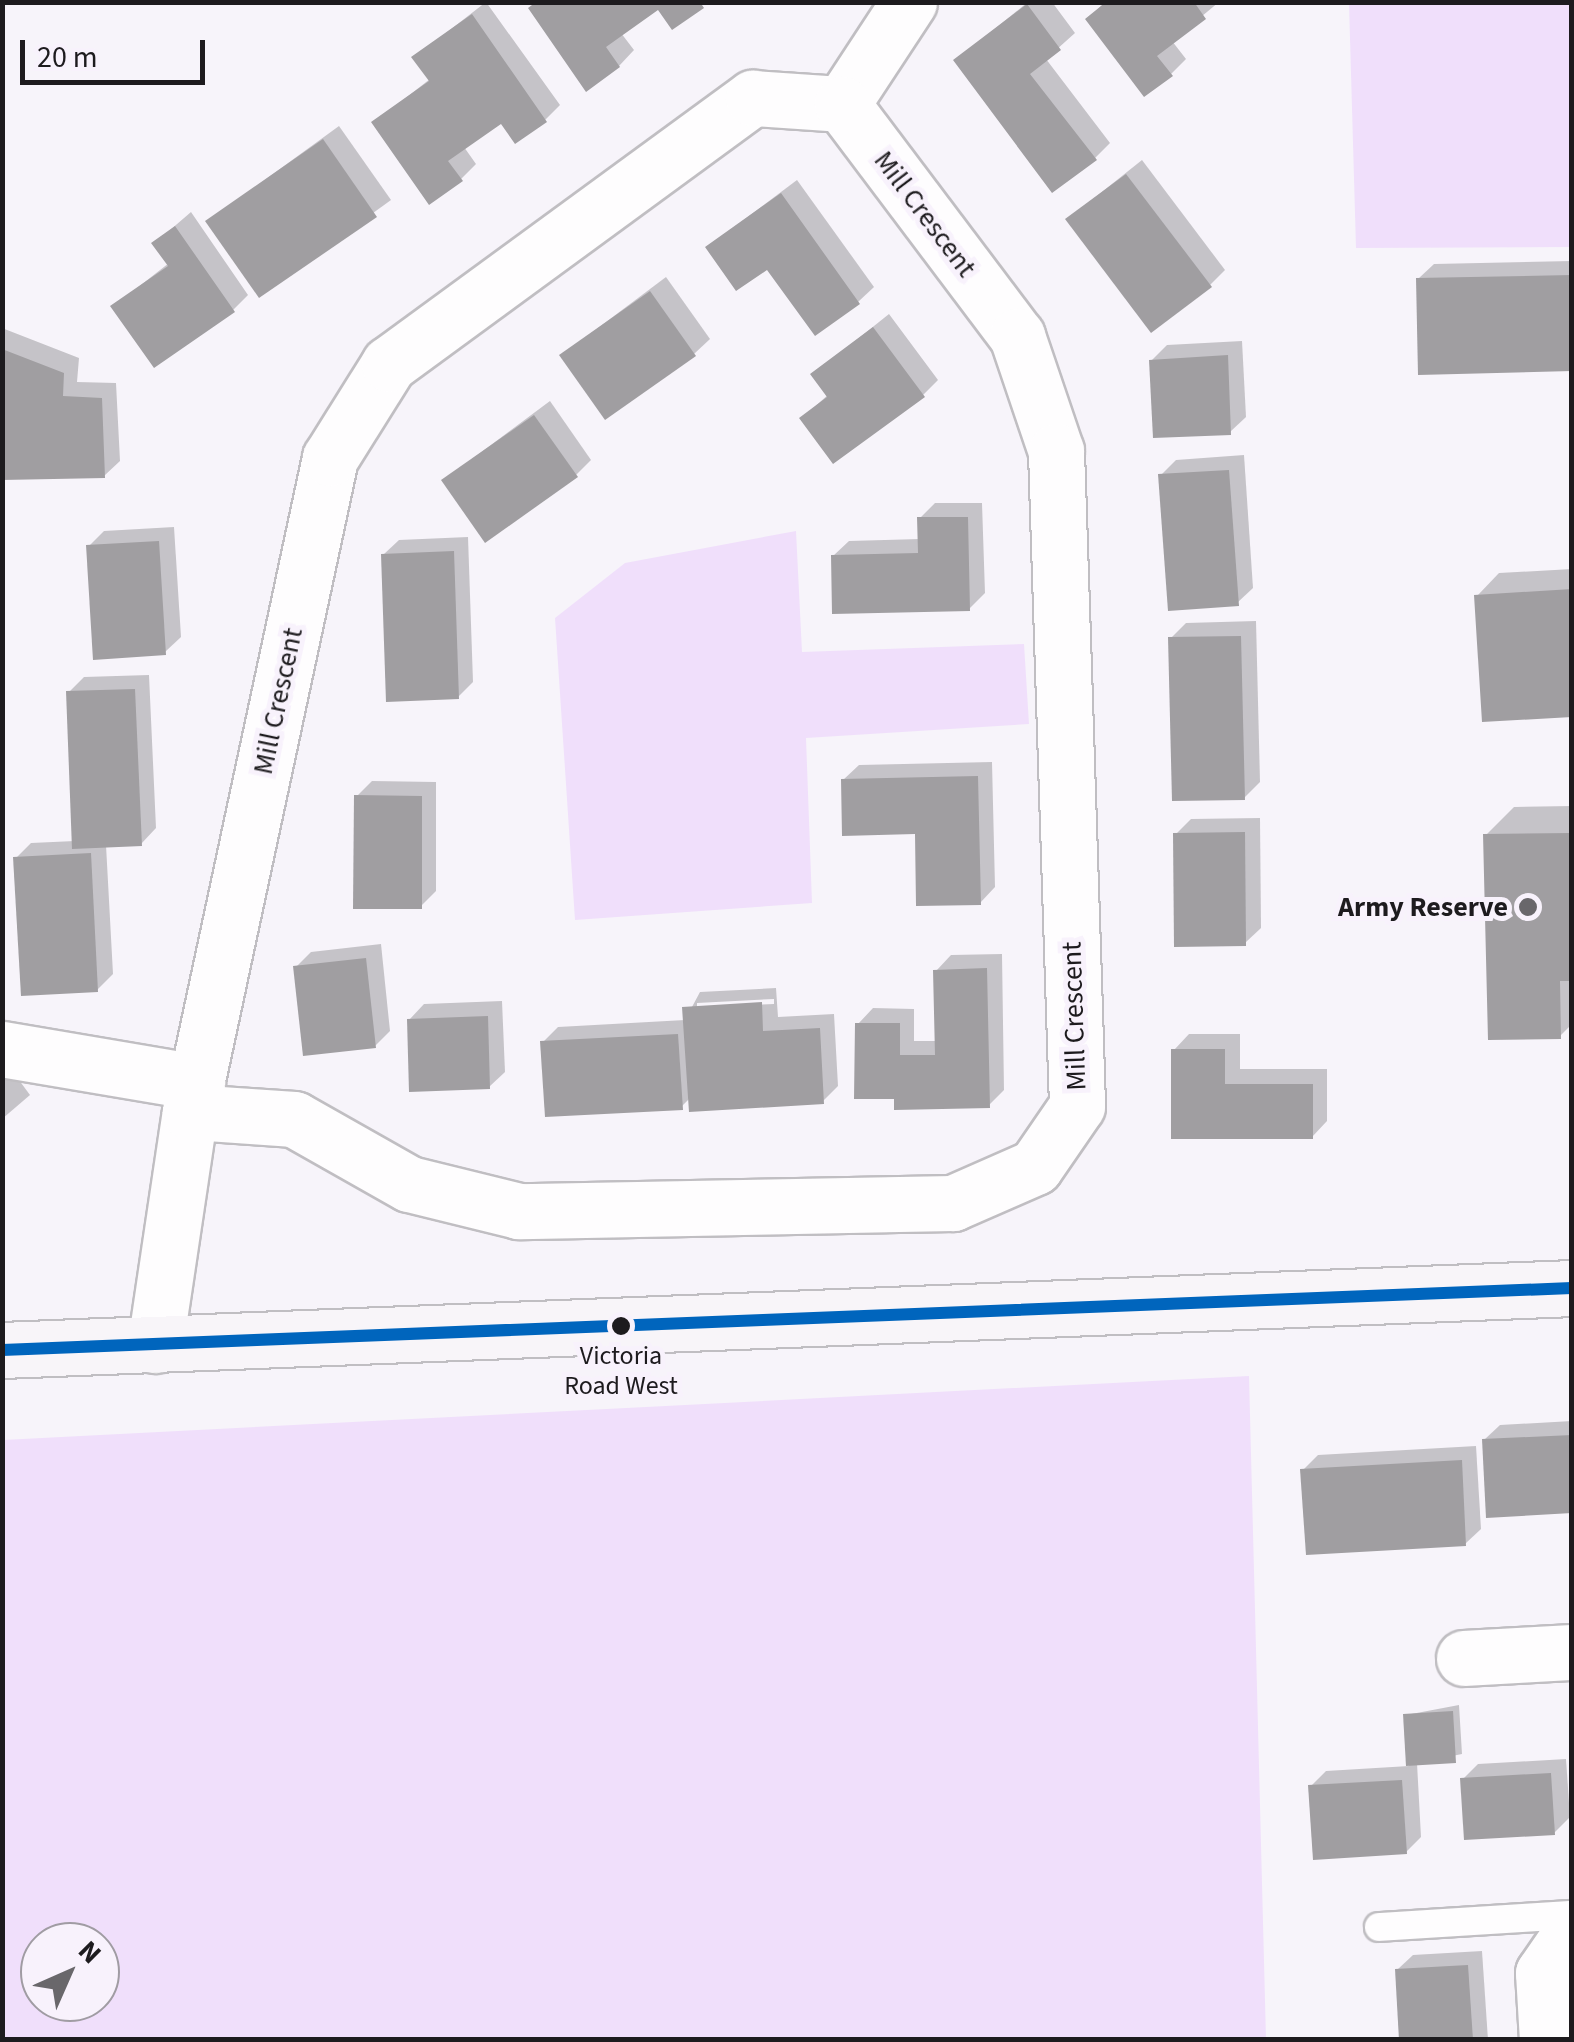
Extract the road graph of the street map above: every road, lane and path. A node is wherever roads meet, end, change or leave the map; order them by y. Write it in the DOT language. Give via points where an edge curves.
graph roads {
  1 [pos="909,2"];
  2 [pos="842,104"];
  3 [pos="2,1049"];
  4 [pos="194,1097"];
  5 [pos="1572,1288"];
  6 [pos="155,1345"];
  7 [pos="2,1350"];
  8 [pos="1572,1652"];
  9 [pos="1464,1658"];
  10 [pos="1572,1914"];
  11 [pos="1379,1927"];
  12 [pos="1572,1931"];
  13 [pos="1548,2040"];
  1 -- 2 [label="street"];
  2 -- 4 [label="street, Mill Crescent" via="753,98 389,364 330,458"];
  2 -- 4 [label="street, Mill Crescent" via="1017,336 1056,451 1077,1106 1035,1168 953,1204 519,1211 409,1184 294,1119"];
  3 -- 4 [label="street"];
  4 -- 6 [label="street, Mill Crescent"];
  5 -- 6 [label="main road"];
  6 -- 7 [label="main road"];
  8 -- 9 [label="street"];
  10 -- 11 [label="lane"];
  12 -- 13 [label="street" via="1543,1973"];
}
